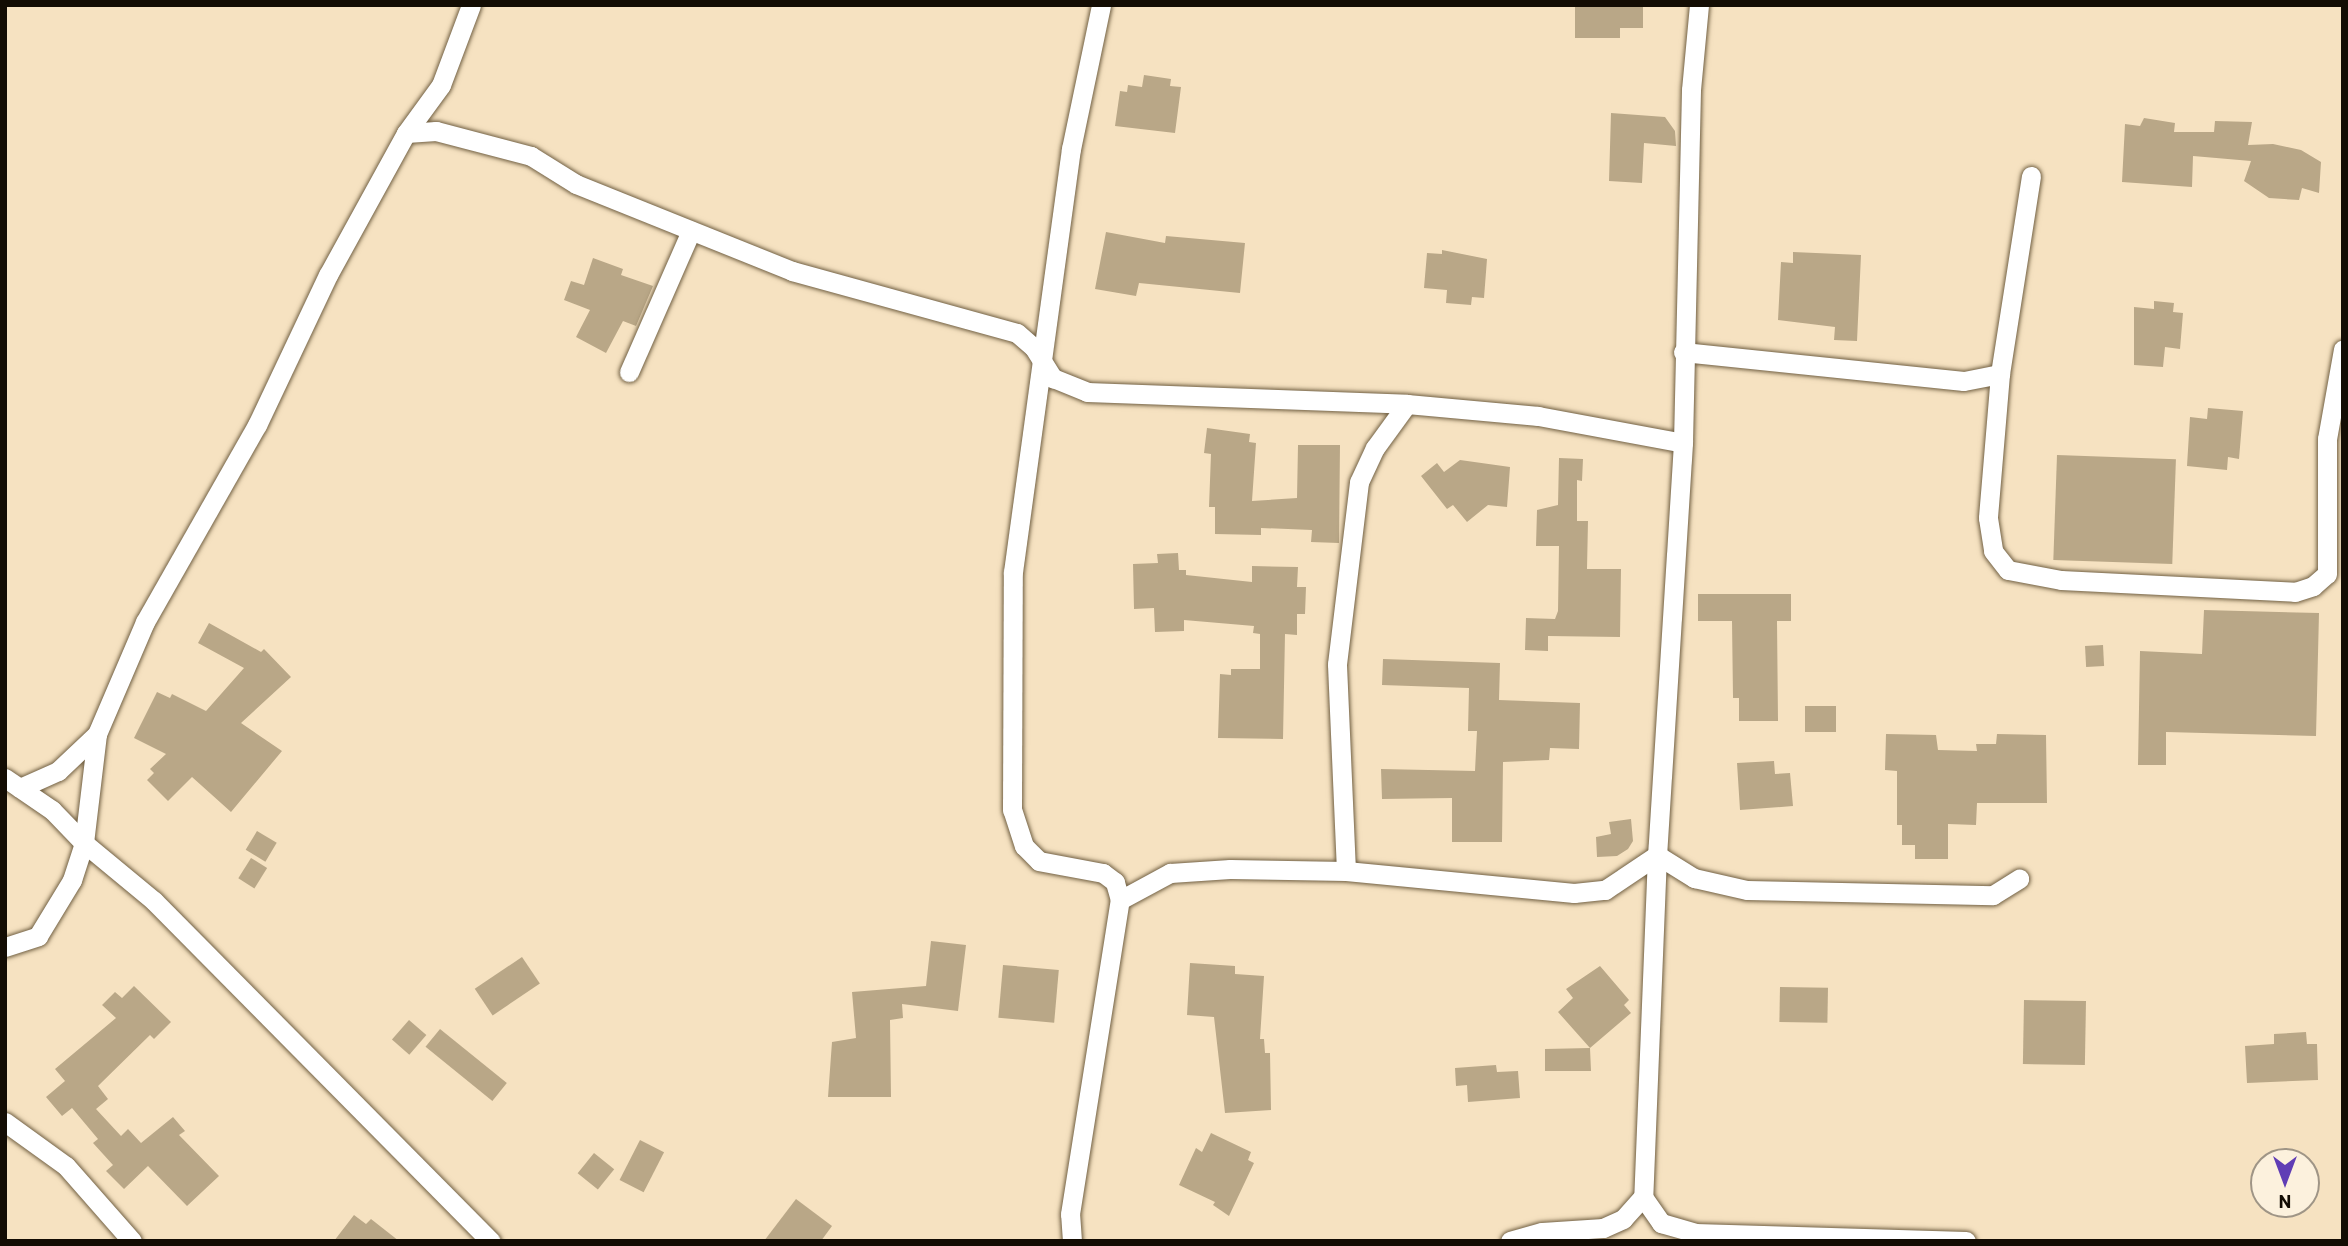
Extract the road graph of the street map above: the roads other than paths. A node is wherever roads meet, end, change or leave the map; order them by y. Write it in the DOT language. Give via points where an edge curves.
graph roads {
  1 [pos="471,5"];
  2 [pos="1101,5"];
  3 [pos="1699,5"];
  4 [pos="406,133"];
  5 [pos="2031,176"];
  6 [pos="691,231"];
  7 [pos="2343,349"];
  8 [pos="1684,352"];
  9 [pos="1043,365"];
  10 [pos="629,372"];
  11 [pos="2000,374"];
  12 [pos="1407,404"];
  13 [pos="1683,443"];
  14 [pos="97,734"];
  15 [pos="13,783"];
  16 [pos="84,843"];
  17 [pos="1657,855"];
  18 [pos="1346,871"];
  19 [pos="2019,879"];
  20 [pos="1120,900"];
  21 [pos="5,947"];
  22 [pos="5,1122"];
  23 [pos="1643,1197"];
  24 [pos="1069,1239"];
  25 [pos="132,1241"];
  26 [pos="491,1241"];
  27 [pos="1510,1241"];
  28 [pos="1966,1241"];
  1 -- 4 [label="street" via="441,85"];
  2 -- 9 [label="street" via="1070,149 1047,301"];
  3 -- 8 [label="street" via="1691,90"];
  4 -- 6 [label="street" via="436,131 531,156 576,184"];
  4 -- 14 [label="street" via="328,275 257,425 145,622"];
  5 -- 11 [label="street"];
  6 -- 9 [label="street" via="792,271 967,315 1017,333 1034,348"];
  6 -- 10 [label="street"];
  7 -- 11 [label="street" via="2327,439 2327,574 2314,586 2295,592 2060,580 2008,570 1993,551 1988,518"];
  8 -- 11 [label="street" via="1964,381"];
  8 -- 13 [label="street"];
  9 -- 12 [label="street" via="1065,385 1114,395"];
  9 -- 20 [label="street" via="1024,465 1013,572 1012,810 1024,845 1039,861 1103,873 1115,882"];
  12 -- 13 [label="street" via="1538,416"];
  12 -- 18 [label="street" via="1375,448 1359,482 1337,664"];
  13 -- 17 [label="street"];
  14 -- 15 [label="street" via="58,771"];
  14 -- 16 [label="street"];
  15 -- 16 [label="street" via="52,810"];
  16 -- 21 [label="street" via="54,914 38,936"];
  16 -- 26 [label="street" via="154,901"];
  17 -- 18 [label="street" via="1605,890 1574,893"];
  17 -- 19 [label="street" via="1694,878 1747,890 1993,895"];
  17 -- 23 [label="street"];
  18 -- 20 [label="street" via="1170,873"];
  20 -- 24 [label="street"];
  22 -- 25 [label="street" via="66,1166"];
  23 -- 27 [label="street" via="1623,1219 1603,1228"];
  23 -- 28 [label="street" via="1661,1223 1695,1233"];
}
